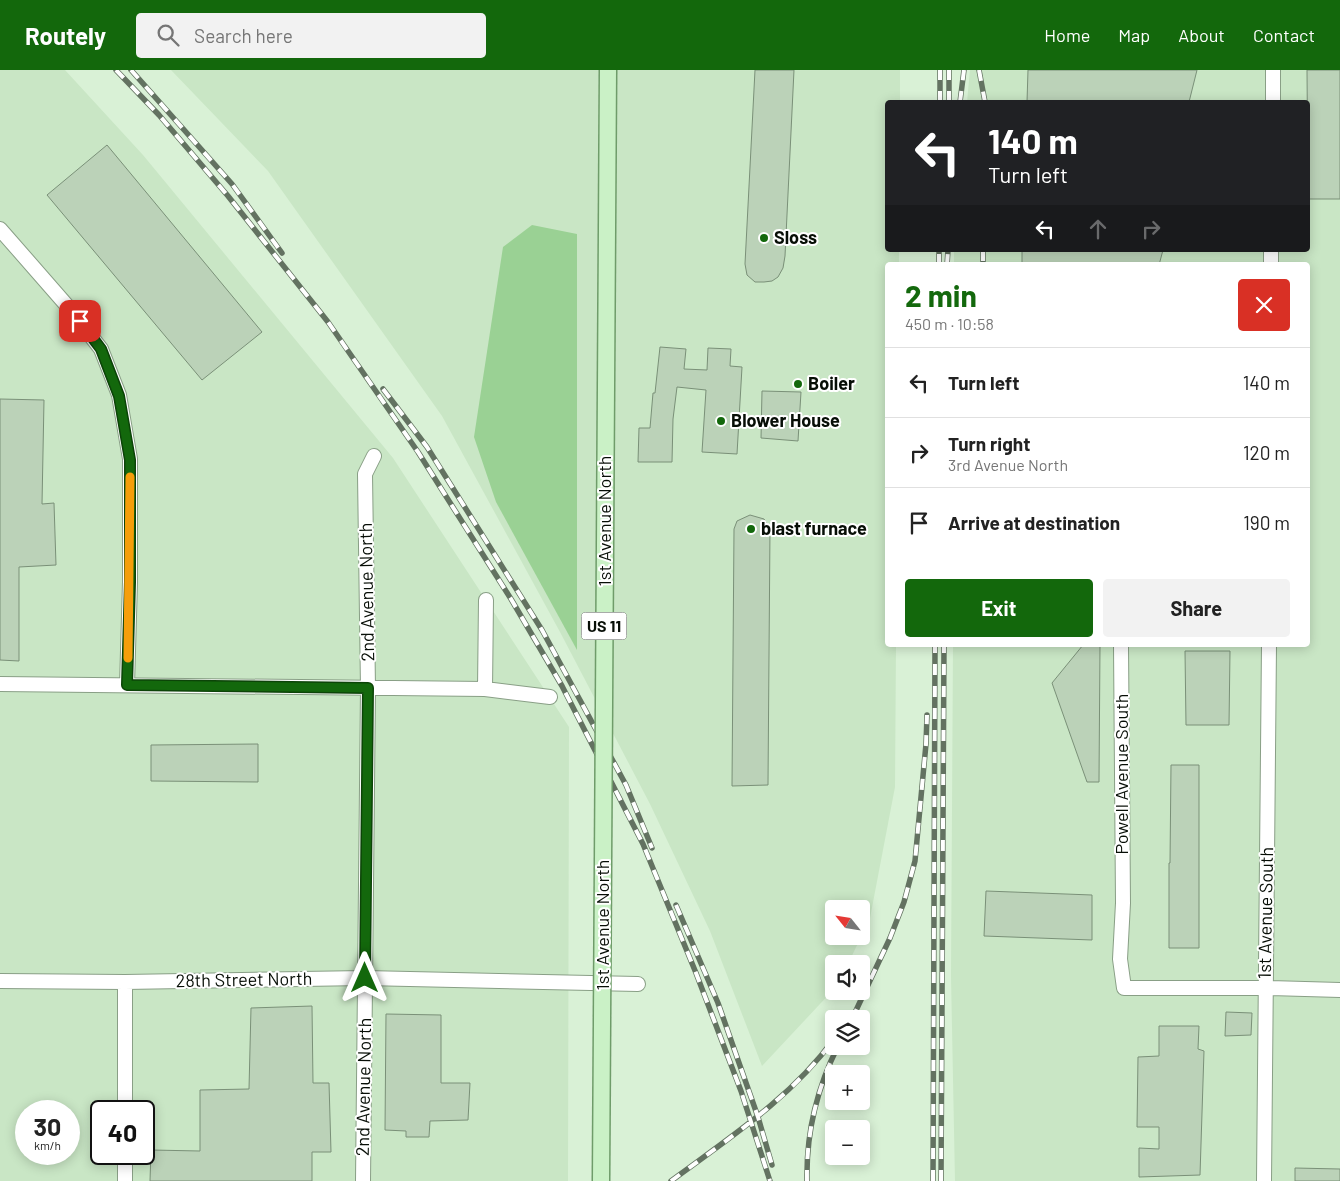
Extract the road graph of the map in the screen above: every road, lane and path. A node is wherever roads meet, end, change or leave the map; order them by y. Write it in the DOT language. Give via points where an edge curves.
graph roads {
  1 [pos="608,70"];
  2 [pos="1273,70"];
  3 [pos="1273,100"];
  4 [pos="0,229"];
  5 [pos="374,456"];
  6 [pos="486,600"];
  7 [pos="1121,647"];
  8 [pos="1269,647"];
  9 [pos="0,684"];
  10 [pos="127,685"];
  11 [pos="368,688"];
  12 [pos="485,688"];
  13 [pos="550,697"];
  14 [pos="365,978"];
  15 [pos="0,981"];
  16 [pos="125,982"];
  17 [pos="638,984"];
  18 [pos="1266,988"];
  19 [pos="1340,990"];
  20 [pos="125,1100"];
  21 [pos="125,1165"];
  22 [pos="126,1181"];
  23 [pos="363,1181"];
  24 [pos="601,1181"];
  25 [pos="1264,1181"];
  1 -- 24 [label="main road, 1st Avenue North / US 11, bridge"];
  2 -- 3 [label="street"];
  4 -- 10 [label="street" via="101,349 119,396 130,460"];
  5 -- 11 [label="street, 2nd Avenue North" via="365,474"];
  6 -- 12 [label="street"];
  7 -- 18 [label="street, Powell Avenue South" via="1123,903 1120,958 1124,988"];
  8 -- 18 [label="street, 1st Avenue South"];
  9 -- 10 [label="street"];
  10 -- 11 [label="street"];
  11 -- 12 [label="street"];
  11 -- 14 [label="street, 2nd Avenue North"];
  12 -- 13 [label="street"];
  14 -- 16 [label="street, 28th Street North"];
  14 -- 17 [label="street, 28th Street North"];
  14 -- 23 [label="street, 2nd Avenue North"];
  15 -- 16 [label="street, 28th Street North"];
  16 -- 20 [label="street"];
  18 -- 19 [label="street"];
  18 -- 25 [label="street, 1st Avenue South"];
  21 -- 22 [label="street"];
}
